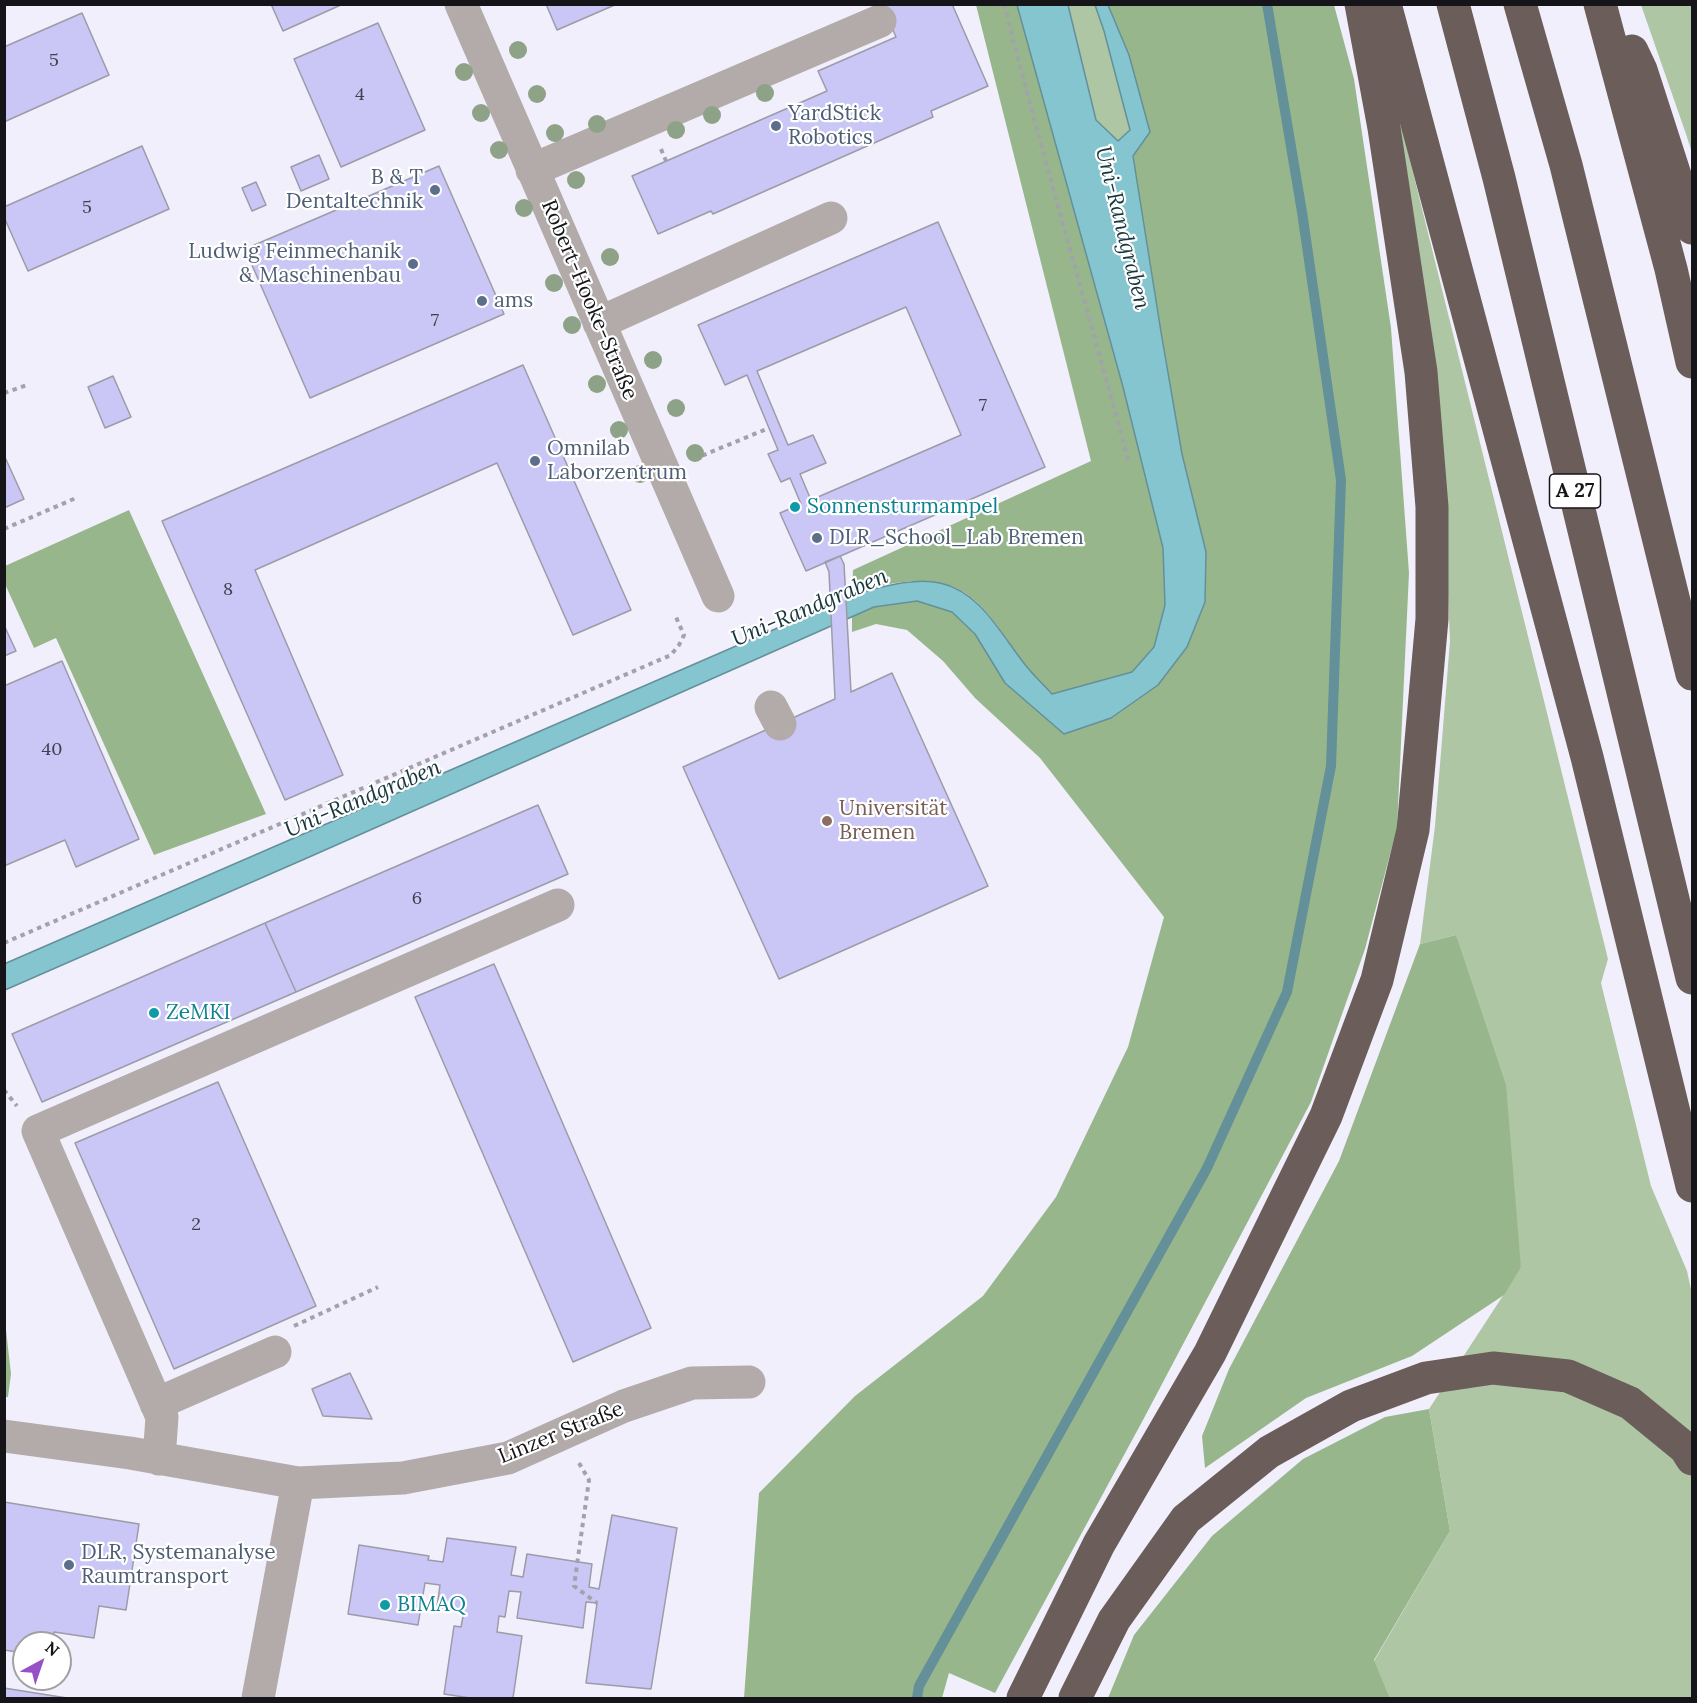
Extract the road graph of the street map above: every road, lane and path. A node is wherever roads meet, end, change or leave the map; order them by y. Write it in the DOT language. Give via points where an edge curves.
graph roads {
  1 [pos="461,4"];
  2 [pos="1004,4"];
  3 [pos="1361,4"];
  4 [pos="1385,4"];
  5 [pos="1453,4"];
  6 [pos="1520,4"];
  7 [pos="1600,4"];
  8 [pos="1610,4"];
  9 [pos="880,21"];
  10 [pos="532,170"];
  11 [pos="831,218"];
  12 [pos="1692,228"];
  13 [pos="599,323"];
  14 [pos="1692,362"];
  15 [pos="27,384"];
  16 [pos="4,393"];
  17 [pos="769,428"];
  18 [pos="1129,463"];
  19 [pos="663,472"];
  20 [pos="76,498"];
  21 [pos="4,528"];
  22 [pos="718,596"];
  23 [pos="675,615"];
  24 [pos="1692,674"];
  25 [pos="558,905"];
  26 [pos="4,943"];
  27 [pos="1692,978"];
  28 [pos="1692,1186"];
  29 [pos="378,1287"];
  30 [pos="275,1352"];
  31 [pos="749,1382"];
  32 [pos="156,1404"];
  33 [pos="562,1434"];
  34 [pos="4,1436"];
  35 [pos="1692,1458"];
  36 [pos="159,1459"];
  37 [pos="298,1483"];
  38 [pos="597,1603"];
  39 [pos="258,1698"];
  40 [pos="1023,1698"];
  41 [pos="1075,1698"];
  1 -- 10 [label="street, Robert-Hooke-Straße"];
  2 -- 18 [label="path"];
  3 -- 40 [label="highway" via="1421,372 1432,507 1431,619 1413,830 1377,980 1326,1116 1210,1353 1099,1544"];
  4 -- 28 [label="highway" via="1587,757"];
  5 -- 27 [label="highway, A 27" via="1502,190"];
  6 -- 24 [label="highway" via="1569,177"];
  7 -- 14 [label="highway"];
  8 -- 12 [label="highway" via="1641,70"];
  9 -- 10 [label="street"];
  10 -- 13 [label="street, Robert-Hooke-Straße"];
  11 -- 13 [label="street"];
  13 -- 19 [label="street, Robert-Hooke-Straße"];
  15 -- 16 [label="path"];
  17 -- 19 [label="path"];
  19 -- 22 [label="street, Robert-Hooke-Straße"];
  20 -- 21 [label="path"];
  23 -- 26 [label="path" via="684,635 671,655"];
  25 -- 32 [label="street" via="38,1131"];
  29 -- 30 [label="path" via="288,1330"];
  30 -- 32 [label="street"];
  31 -- 33 [label="street, Linzer Straße" via="692,1383 624,1406"];
  32 -- 36 [label="street" via="162,1417"];
  33 -- 37 [label="street, Linzer Straße" via="508,1458 403,1478"];
  33 -- 38 [label="path" via="589,1480 574,1586"];
  34 -- 36 [label="street, Linzer Straße"];
  35 -- 41 [label="highway" via="1630,1403 1568,1376 1493,1368 1426,1378 1351,1406 1269,1452 1186,1520 1114,1620"];
  36 -- 37 [label="street, Linzer Straße"];
  37 -- 39 [label="street"];
}
